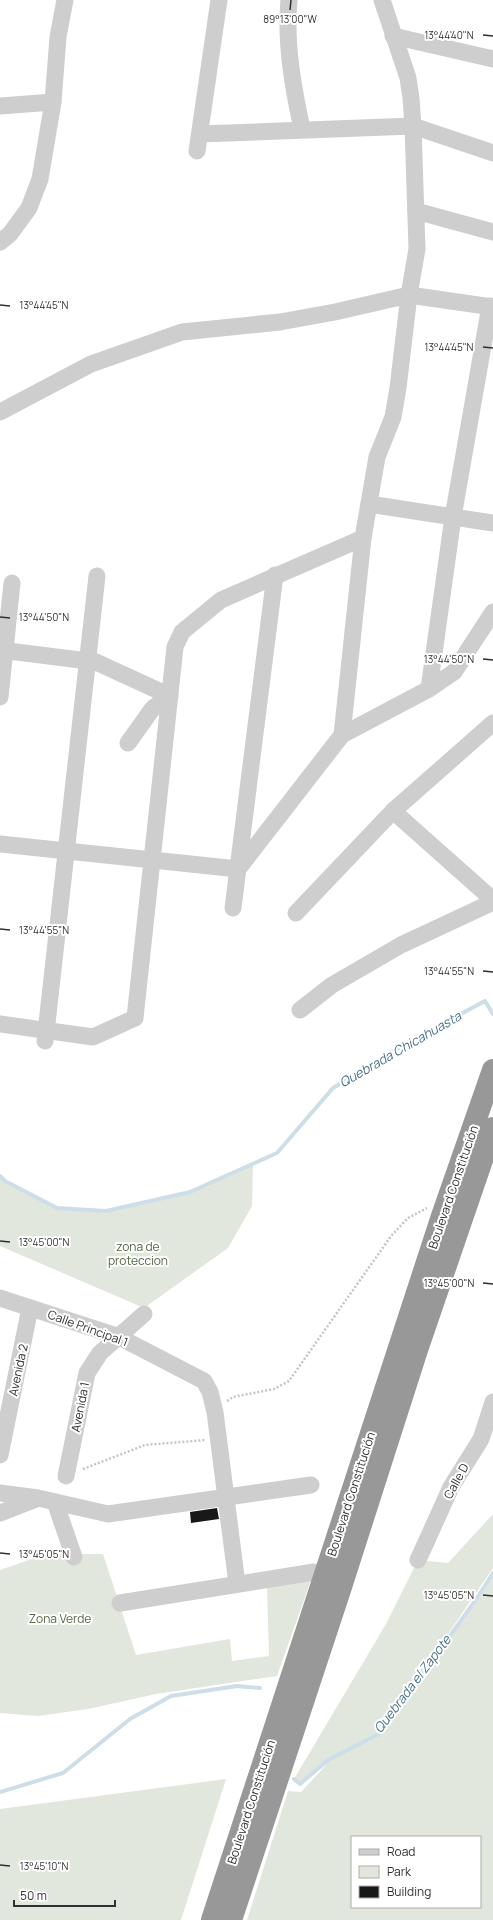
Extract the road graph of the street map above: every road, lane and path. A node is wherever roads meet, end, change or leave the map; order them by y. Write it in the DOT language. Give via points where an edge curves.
graph roads {
  1 [pos="65,0"];
  2 [pos="219,0"];
  3 [pos="288,0"];
  4 [pos="382,0"];
  5 [pos="393,36"];
  6 [pos="493,59"];
  7 [pos="53,102"];
  8 [pos="0,106"];
  9 [pos="414,126"];
  10 [pos="302,129"];
  11 [pos="200,134"];
  12 [pos="197,151"];
  13 [pos="493,153"];
  14 [pos="416,211"];
  15 [pos="493,232"];
  16 [pos="0,242"];
  17 [pos="409,295"];
  18 [pos="491,307"];
  19 [pos="0,412"];
  20 [pos="369,504"];
  21 [pos="453,517"];
  22 [pos="493,523"];
  23 [pos="363,538"];
  24 [pos="275,575"];
  25 [pos="97,576"];
  26 [pos="12,583"];
  27 [pos="493,612"];
  28 [pos="2,650"];
  29 [pos="88,661"];
  30 [pos="429,688"];
  31 [pos="170,696"];
  32 [pos="0,697"];
  33 [pos="493,723"];
  34 [pos="342,735"];
  35 [pos="128,743"];
  36 [pos="393,811"];
  37 [pos="0,844"];
  38 [pos="66,851"];
  39 [pos="151,860"];
  40 [pos="238,869"];
  41 [pos="493,901"];
  42 [pos="233,908"];
  43 [pos="296,913"];
  44 [pos="300,1010"];
  45 [pos="0,1024"];
  46 [pos="45,1036"];
  47 [pos="493,1070"];
  48 [pos="493,1128"];
  49 [pos="486,1169"];
  50 [pos="448,1199"];
  51 [pos="0,1298"];
  52 [pos="30,1308"];
  53 [pos="144,1314"];
  54 [pos="117,1336"];
  55 [pos="493,1402"];
  56 [pos="215,1412"];
  57 [pos="487,1438"];
  58 [pos="207,1440"];
  59 [pos="0,1455"];
  60 [pos="66,1476"];
  61 [pos="311,1485"];
  62 [pos="0,1493"];
  63 [pos="226,1497"];
  64 [pos="38,1498"];
  65 [pos="55,1502"];
  66 [pos="0,1513"];
  67 [pos="74,1557"];
  68 [pos="418,1560"];
  69 [pos="314,1572"];
  70 [pos="237,1584"];
  71 [pos="120,1602"];
  72 [pos="212,1920"];
  73 [pos="231,1920"];
  1 -- 7 [label="street" via="58,37"];
  2 -- 11 [label="street"];
  3 -- 10 [label="street" via="287,21 293,87"];
  4 -- 5 [label="street"];
  5 -- 6 [label="street"];
  5 -- 9 [label="street" via="408,78"];
  7 -- 8 [label="street"];
  7 -- 16 [label="street" via="40,179 29,208 10,234"];
  9 -- 10 [label="street"];
  9 -- 13 [label="street"];
  9 -- 14 [label="street"];
  10 -- 11 [label="street"];
  11 -- 12 [label="street"];
  14 -- 15 [label="street"];
  14 -- 17 [label="street" via="417,249"];
  17 -- 18 [label="street"];
  17 -- 19 [label="street" via="280,322 182,332 91,364"];
  17 -- 20 [label="street" via="393,417 377,457"];
  18 -- 21 [label="street"];
  20 -- 21 [label="street"];
  20 -- 23 [label="street"];
  21 -- 22 [label="street"];
  21 -- 30 [label="street"];
  23 -- 24 [label="street"];
  23 -- 34 [label="street"];
  24 -- 31 [label="street" via="221,600 182,632 175,646"];
  24 -- 40 [label="street"];
  25 -- 29 [label="street"];
  26 -- 28 [label="street"];
  27 -- 30 [label="street" via="454,672"];
  28 -- 29 [label="street"];
  28 -- 32 [label="street"];
  29 -- 31 [label="street" via="96,662"];
  29 -- 38 [label="street"];
  30 -- 34 [label="street"];
  31 -- 35 [label="street" via="153,708"];
  31 -- 39 [label="street"];
  33 -- 36 [label="street"];
  34 -- 40 [label="street"];
  36 -- 41 [label="street"];
  36 -- 43 [label="street"];
  37 -- 38 [label="street"];
  38 -- 39 [label="street"];
  38 -- 46 [label="street"];
  39 -- 40 [label="street"];
  39 -- 46 [label="street" via="134,1018 93,1037"];
  40 -- 42 [label="street"];
  41 -- 44 [label="street" via="401,945 332,985"];
  45 -- 46 [label="street"];
  47 -- 50 [label="highway, Boulevard Constitución"];
  48 -- 49 [label="highway, Boulevard Constitución"];
  49 -- 73 [label="highway, Boulevard Constitución" via="417,1350"];
  50 -- 56 [label="path" via="408,1218 391,1236 289,1381 274,1389 233,1398 221,1404"];
  50 -- 72 [label="highway, Boulevard Constitución"];
  51 -- 52 [label="street, Calle Principal 1"];
  52 -- 54 [label="street, Calle Principal 1"];
  52 -- 59 [label="street, Avenida 2"];
  53 -- 54 [label="street, Avenida 1"];
  54 -- 56 [label="street, Calle Principal 1" via="204,1381"];
  54 -- 60 [label="street, Avenida 1" via="100,1353 87,1373"];
  55 -- 57 [label="street, Calle D"];
  56 -- 63 [label="street"];
  57 -- 68 [label="street, Calle D" via="451,1487"];
  58 -- 60 [label="path" via="145,1445"];
  61 -- 63 [label="street"];
  62 -- 64 [label="street"];
  63 -- 65 [label="street" via="108,1514"];
  63 -- 70 [label="street"];
  64 -- 65 [label="street"];
  64 -- 66 [label="street"];
  65 -- 67 [label="street"];
  69 -- 70 [label="street"];
  70 -- 71 [label="street"];
}
